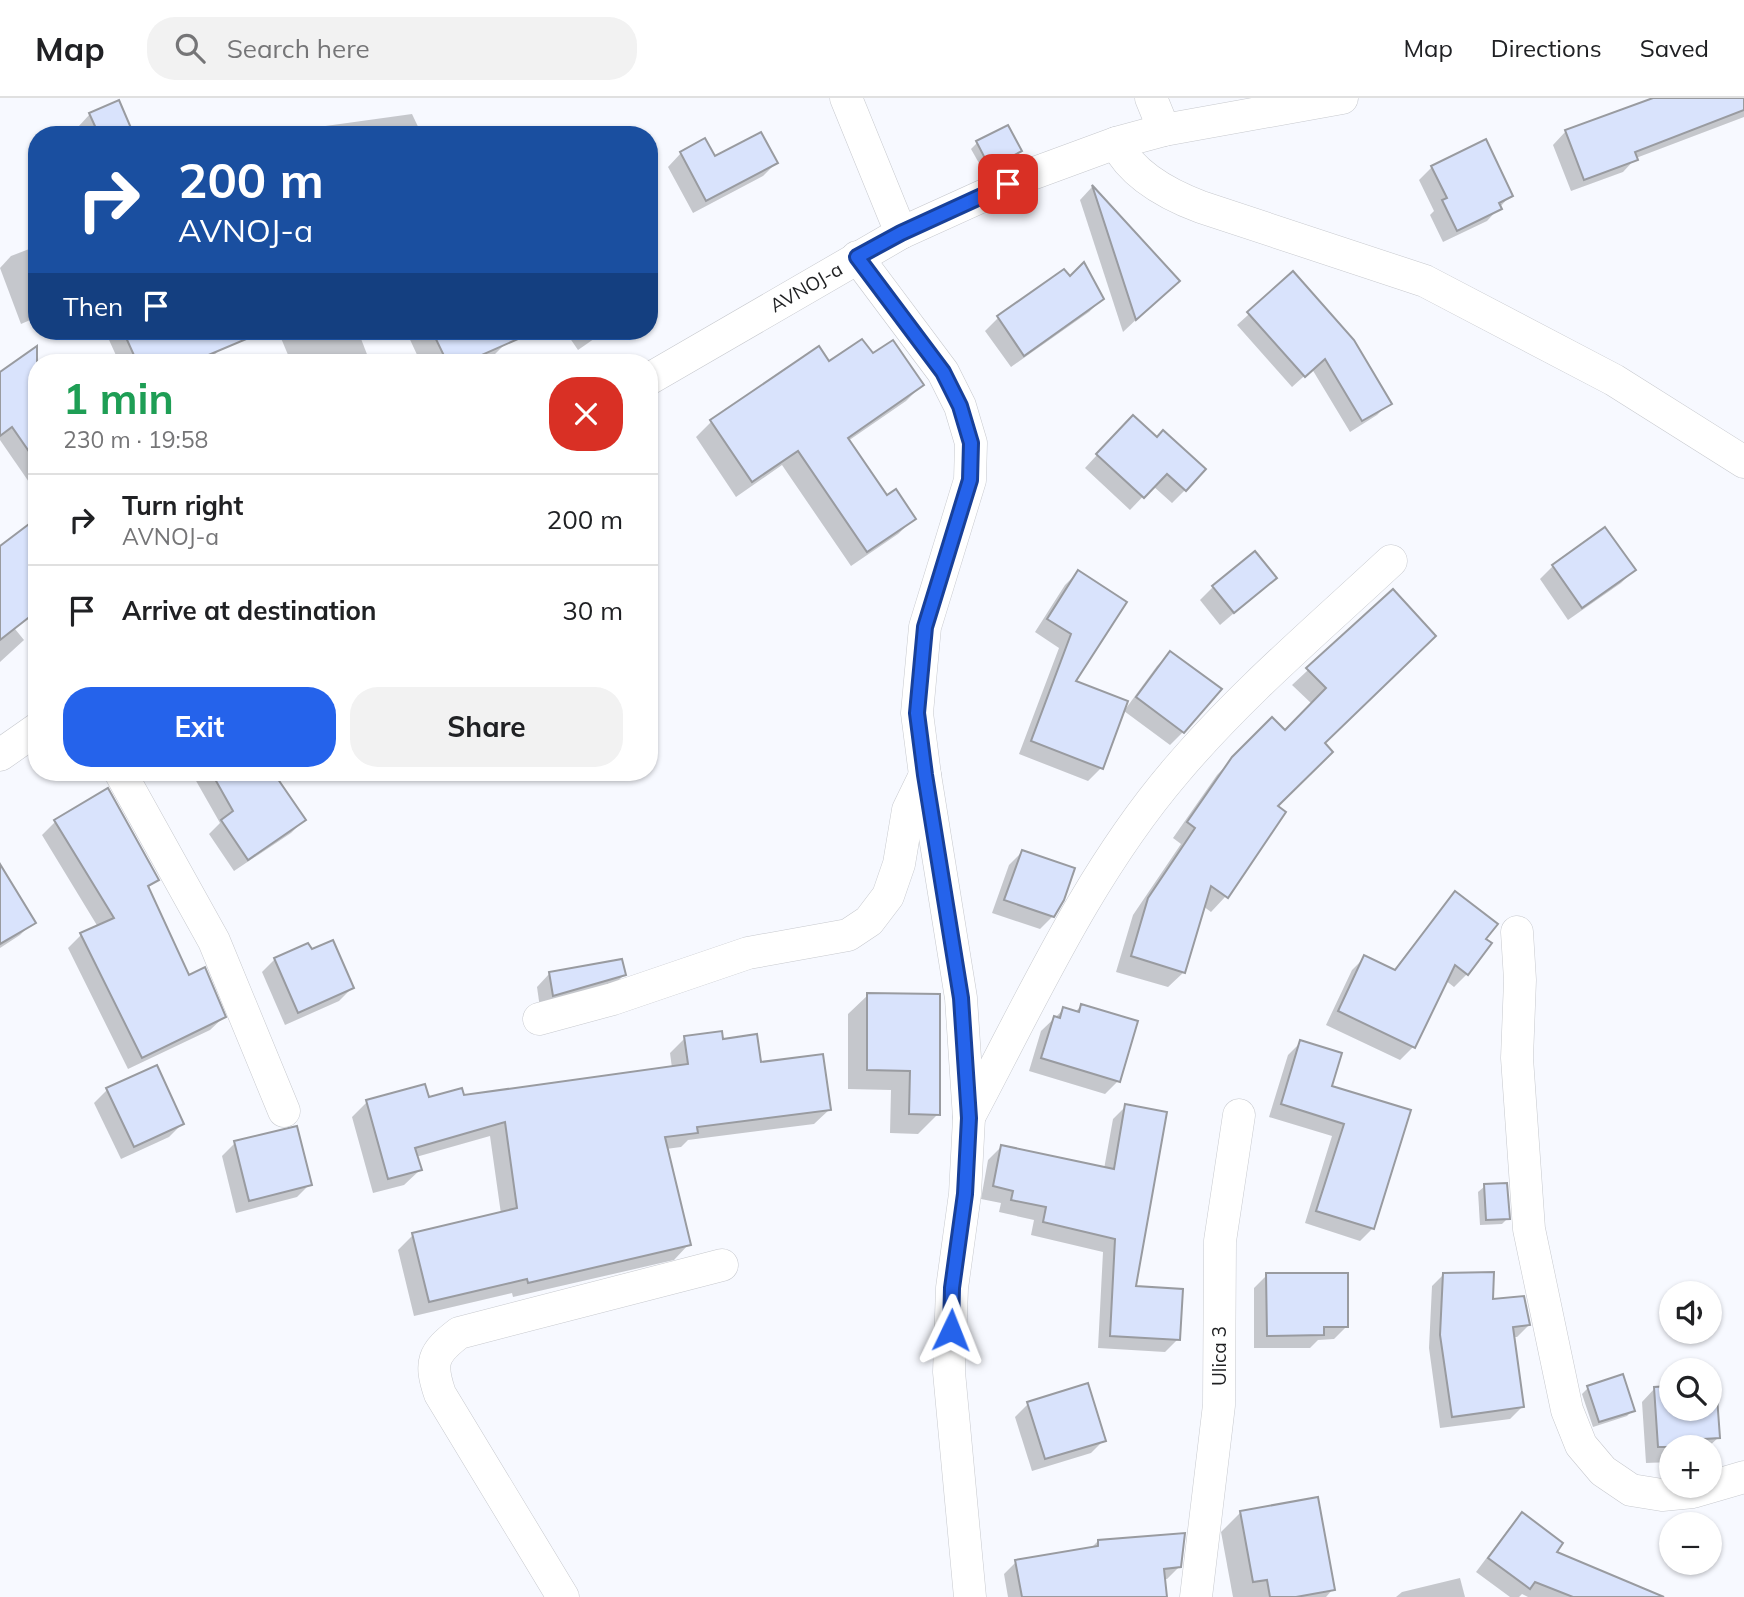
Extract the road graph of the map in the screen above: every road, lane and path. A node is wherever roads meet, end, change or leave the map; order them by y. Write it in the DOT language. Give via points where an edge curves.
graph roads {
  1 [pos="846,98"];
  2 [pos="1152,98"];
  3 [pos="1342,98"];
  4 [pos="1164,131"];
  5 [pos="1116,142"];
  6 [pos="901,233"];
  7 [pos="857,257"];
  8 [pos="658,374"];
  9 [pos="1744,462"];
  10 [pos="1391,561"];
  11 [pos="28,735"];
  12 [pos="0,755"];
  13 [pos="925,775"];
  14 [pos="125,781"];
  15 [pos="1517,932"];
  16 [pos="539,1019"];
  17 [pos="284,1111"];
  18 [pos="1239,1115"];
  19 [pos="969,1118"];
  20 [pos="722,1265"];
  21 [pos="1744,1477"];
  22 [pos="564,1597"];
  23 [pos="970,1597"];
  24 [pos="1196,1597"];
  1 -- 6 [label="street"];
  2 -- 4 [label="street"];
  3 -- 4 [label="street, AVNOJ-a"];
  4 -- 5 [label="street, AVNOJ-a"];
  5 -- 6 [label="street, AVNOJ-a" via="1029,175"];
  5 -- 9 [label="street" via="1138,170 1176,197 1425,281 1614,380"];
  6 -- 7 [label="street, AVNOJ-a"];
  7 -- 8 [label="street, AVNOJ-a"];
  7 -- 13 [label="street" via="943,372 971,443 970,480 925,627 917,713"];
  10 -- 19 [label="street" via="1225,717 1142,814 1086,898"];
  11 -- 12 [label="street"];
  13 -- 16 [label="street" via="908,810 888,896 869,921 848,935 748,953"];
  13 -- 19 [label="street" via="961,998"];
  14 -- 17 [label="street" via="214,941"];
  15 -- 21 [label="street" via="1517,1058 1529,1229 1567,1410 1581,1445 1603,1471 1631,1490 1662,1495 1693,1492"];
  18 -- 24 [label="street, Ulica 3" via="1220,1241 1219,1405"];
  19 -- 23 [label="street" via="965,1194 952,1288 949,1372"];
  20 -- 22 [label="street" via="459,1333 440,1348 433,1373 440,1394"];
}
